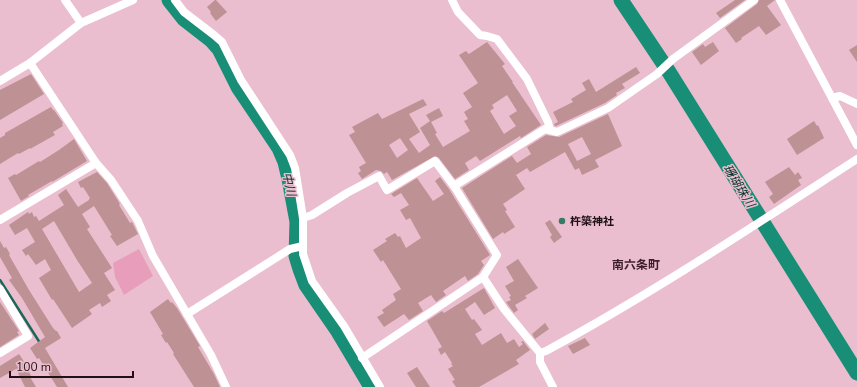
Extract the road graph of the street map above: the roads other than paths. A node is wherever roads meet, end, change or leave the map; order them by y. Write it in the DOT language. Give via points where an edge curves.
graph roads {
  1 [pos="65,0"];
  2 [pos="133,0"];
  3 [pos="174,0"];
  4 [pos="452,0"];
  5 [pos="754,0"];
  6 [pos="780,0"];
  7 [pos="81,23"];
  8 [pos="30,63"];
  9 [pos="0,82"];
  10 [pos="832,98"];
  11 [pos="857,104"];
  12 [pos="550,130"];
  13 [pos="857,144"];
  14 [pos="857,159"];
  15 [pos="96,163"];
  16 [pos="454,186"];
  17 [pos="304,218"];
  18 [pos="0,220"];
  19 [pos="303,246"];
  20 [pos="483,277"];
  21 [pos="0,289"];
  22 [pos="187,314"];
  23 [pos="0,353"];
  24 [pos="540,353"];
  25 [pos="362,358"];
  26 [pos="226,387"];
  27 [pos="380,387"];
  28 [pos="553,387"];
  1 -- 7 [label="street"];
  2 -- 7 [label="street"];
  3 -- 17 [label="street" via="184,12 222,42 242,80 290,155 295,168"];
  4 -- 12 [label="street" via="458,12 480,35 497,39 527,79"];
  5 -- 12 [label="street" via="608,108 556,132"];
  6 -- 10 [label="street"];
  7 -- 8 [label="street"];
  8 -- 9 [label="street"];
  8 -- 15 [label="street"];
  10 -- 11 [label="street" via="840,96"];
  10 -- 13 [label="street"];
  12 -- 16 [label="street" via="545,129"];
  14 -- 24 [label="street" via="672,278 585,330"];
  15 -- 18 [label="street"];
  15 -- 22 [label="street" via="111,180 138,221 153,256"];
  16 -- 17 [label="street" via="435,161 387,190 379,176"];
  16 -- 20 [label="street" via="497,255"];
  17 -- 19 [label="street"];
  19 -- 22 [label="street" via="290,249"];
  19 -- 25 [label="street" via="312,281 344,326"];
  20 -- 24 [label="street" via="504,309"];
  20 -- 25 [label="street"];
  21 -- 23 [label="street" via="28,336"];
  22 -- 26 [label="street"];
  24 -- 28 [label="street" via="540,362"];
  25 -- 27 [label="street"];
}
